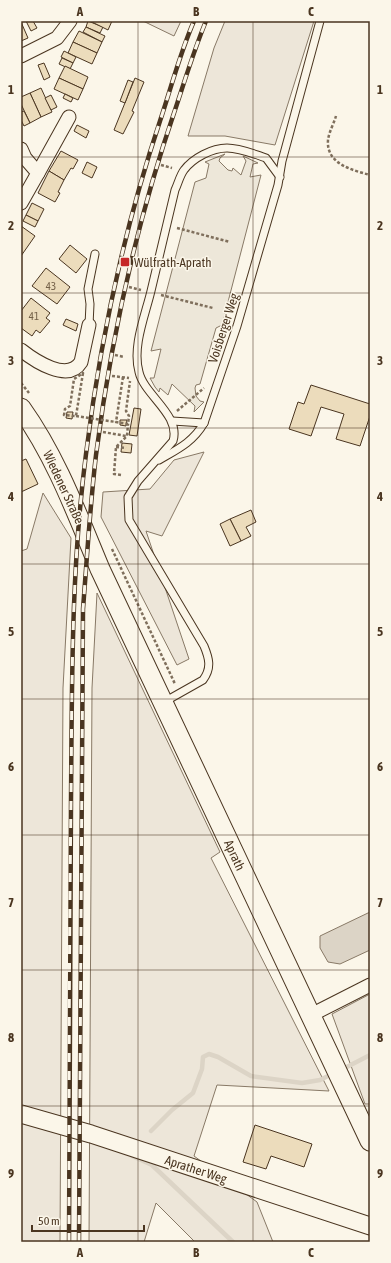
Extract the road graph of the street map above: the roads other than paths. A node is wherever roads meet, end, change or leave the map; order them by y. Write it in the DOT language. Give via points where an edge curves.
graph roads {
  1 [pos="70,21"];
  2 [pos="320,21"];
  3 [pos="21,56"];
  4 [pos="69,117"];
  5 [pos="21,149"];
  6 [pos="38,173"];
  7 [pos="280,177"];
  8 [pos="21,203"];
  9 [pos="95,254"];
  10 [pos="89,325"];
  11 [pos="21,350"];
  12 [pos="21,408"];
  13 [pos="171,419"];
  14 [pos="204,423"];
  15 [pos="154,463"];
  16 [pos="100,568"];
  17 [pos="163,702"];
  18 [pos="370,985"];
  19 [pos="311,1016"];
  20 [pos="21,1114"];
  21 [pos="370,1141"];
  22 [pos="370,1226"];
  1 -- 3 [label="street" via="56,38"];
  2 -- 7 [label="lane, Voisberger Weg"];
  4 -- 6 [label="street"];
  5 -- 6 [label="street"];
  6 -- 8 [label="street"];
  7 -- 13 [label="lane" via="266,158 228,148 204,155 191,162 183,171 175,190 137,348 139,373"];
  7 -- 14 [label="lane, Voisberger Weg" via="238,326"];
  9 -- 10 [label="lane" via="88,288"];
  10 -- 11 [label="street" via="81,362 78,368 72,371 63,372 55,369"];
  12 -- 16 [label="main road, Wiedener Straße" via="50,455"];
  13 -- 14 [label="lane"];
  13 -- 15 [label="lane, Voisberger Weg" via="173,441"];
  14 -- 15 [label="lane, Voisberger Weg" via="189,443"];
  15 -- 17 [label="lane, Voisberger Weg" via="128,497 129,520 204,646 210,664 203,680"];
  16 -- 17 [label="main road, Aprath"];
  17 -- 19 [label="main road, Aprath"];
  18 -- 19 [label="street"];
  19 -- 21 [label="main road, Aprath"];
  20 -- 22 [label="street, Aprather Weg" via="91,1134"];
}
